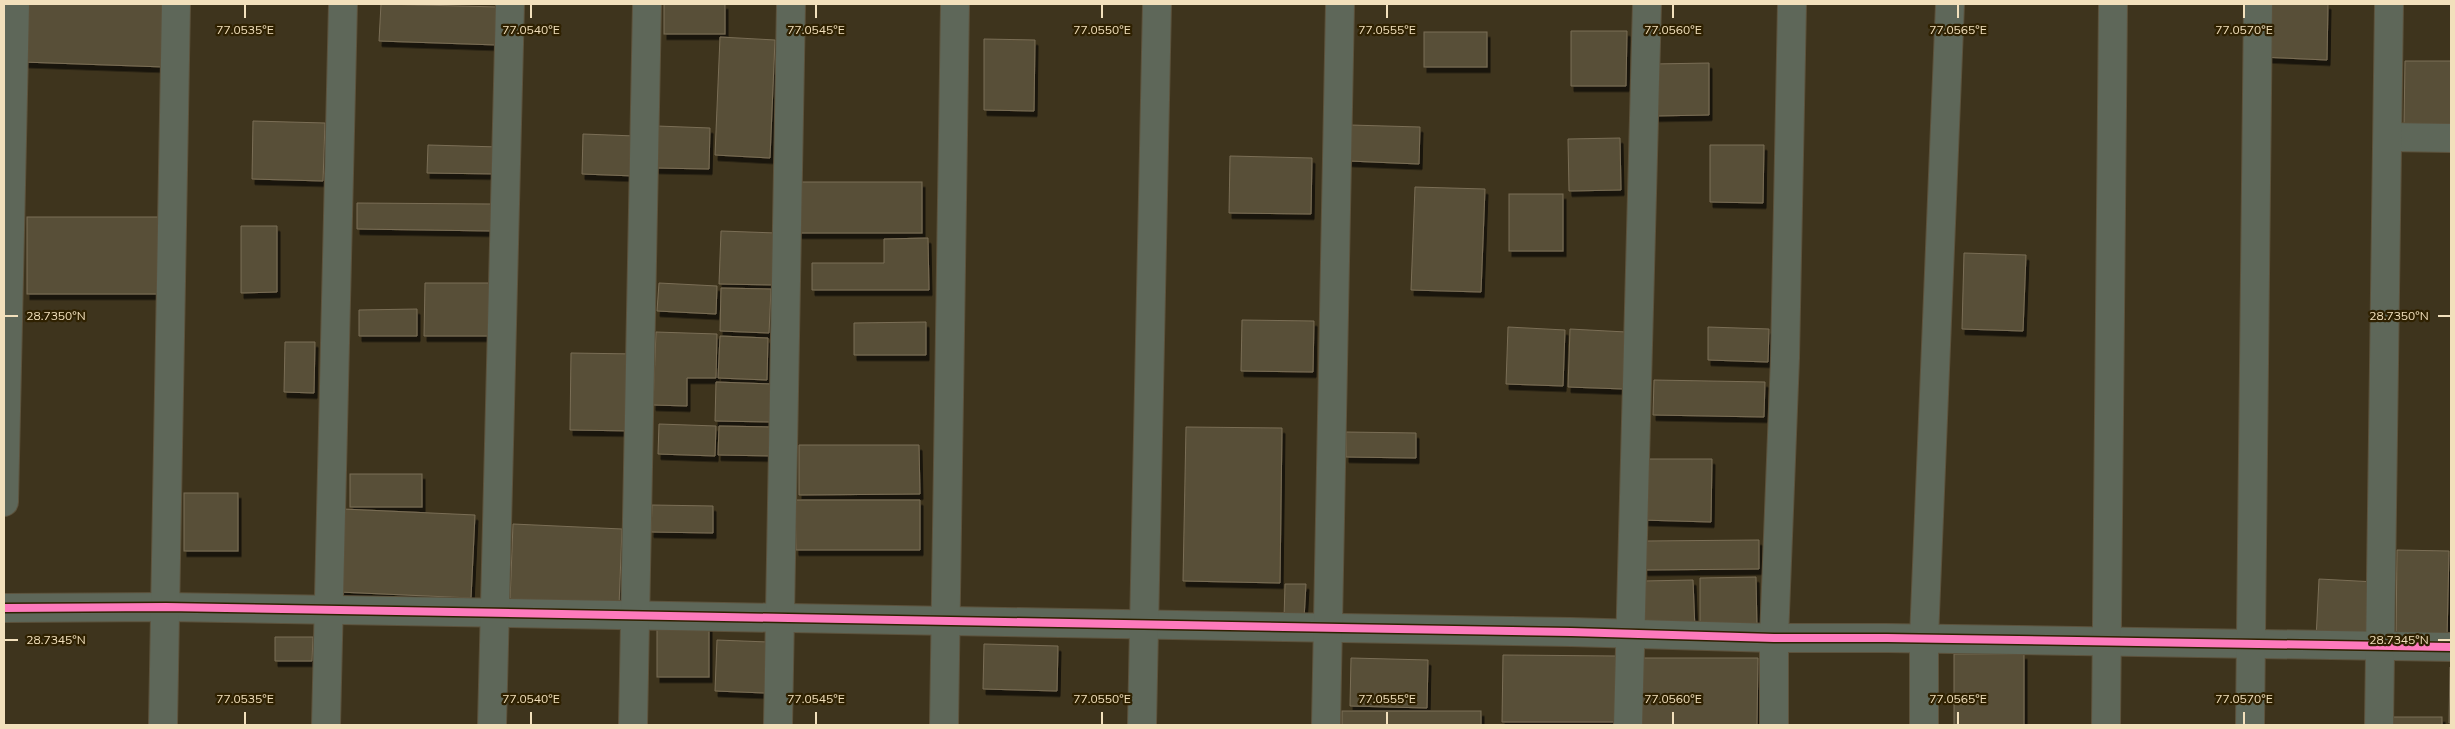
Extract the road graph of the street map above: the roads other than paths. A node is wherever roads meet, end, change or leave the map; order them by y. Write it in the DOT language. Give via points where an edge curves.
graph roads {
  1 [pos="15,4"];
  2 [pos="176,4"];
  3 [pos="343,4"];
  4 [pos="510,4"];
  5 [pos="647,4"];
  6 [pos="791,4"];
  7 [pos="955,4"];
  8 [pos="1156,4"];
  9 [pos="1340,4"];
  10 [pos="1647,4"];
  11 [pos="1792,4"];
  12 [pos="1950,4"];
  13 [pos="2113,4"];
  14 [pos="2258,4"];
  15 [pos="2389,4"];
  16 [pos="2388,138"];
  17 [pos="2451,138"];
  18 [pos="4,502"];
  19 [pos="166,607"];
  20 [pos="4,608"];
  21 [pos="328,610"];
  22 [pos="494,613"];
  23 [pos="635,616"];
  24 [pos="782,618"];
  25 [pos="945,621"];
  26 [pos="1143,625"];
  27 [pos="1328,628"];
  28 [pos="1630,633"];
  29 [pos="1774,638"];
  30 [pos="1924,638"];
  31 [pos="2107,642"];
  32 [pos="2251,644"];
  33 [pos="2381,646"];
  34 [pos="2451,647"];
  35 [pos="163,725"];
  36 [pos="326,725"];
  37 [pos="492,725"];
  38 [pos="633,725"];
  39 [pos="778,725"];
  40 [pos="944,725"];
  41 [pos="1142,725"];
  42 [pos="1326,725"];
  43 [pos="1628,725"];
  44 [pos="1774,725"];
  45 [pos="1924,725"];
  46 [pos="2106,725"];
  47 [pos="2250,725"];
  48 [pos="2379,725"];
  1 -- 18 [label="street"];
  2 -- 19 [label="street"];
  3 -- 21 [label="street"];
  4 -- 22 [label="street"];
  5 -- 23 [label="street"];
  6 -- 24 [label="street"];
  7 -- 25 [label="street"];
  8 -- 26 [label="street"];
  9 -- 27 [label="street"];
  10 -- 28 [label="street"];
  11 -- 29 [label="street" via="1785,358"];
  12 -- 30 [label="street"];
  13 -- 31 [label="street"];
  14 -- 32 [label="street"];
  15 -- 16 [label="street"];
  16 -- 17 [label="street"];
  16 -- 33 [label="street"];
  19 -- 20 [label="street"];
  19 -- 21 [label="street"];
  19 -- 35 [label="street"];
  21 -- 22 [label="street"];
  21 -- 36 [label="street"];
  22 -- 23 [label="street"];
  22 -- 37 [label="street"];
  23 -- 24 [label="street"];
  23 -- 38 [label="street"];
  24 -- 25 [label="street"];
  24 -- 39 [label="street"];
  25 -- 26 [label="street"];
  25 -- 40 [label="street"];
  26 -- 27 [label="street"];
  26 -- 41 [label="street"];
  27 -- 28 [label="street"];
  27 -- 42 [label="street"];
  28 -- 29 [label="street"];
  28 -- 43 [label="street"];
  29 -- 30 [label="street"];
  29 -- 44 [label="street"];
  30 -- 31 [label="street"];
  30 -- 45 [label="street"];
  31 -- 32 [label="street"];
  31 -- 46 [label="street"];
  32 -- 33 [label="street"];
  32 -- 47 [label="street"];
  33 -- 34 [label="street"];
  33 -- 48 [label="street"];
}
